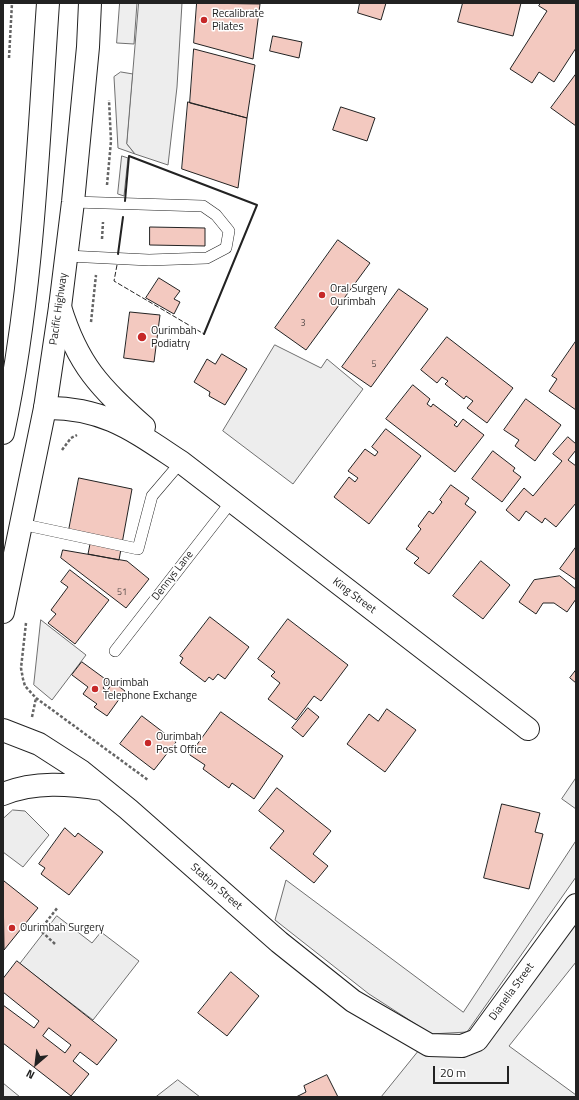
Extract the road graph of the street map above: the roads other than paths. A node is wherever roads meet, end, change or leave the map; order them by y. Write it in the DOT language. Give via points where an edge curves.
graph roads {
  1 [pos="48,3"];
  2 [pos="90,3"];
  3 [pos="73,202"];
  4 [pos="67,256"];
  5 [pos="60,307"];
  6 [pos="45,408"];
  7 [pos="3,433"];
  8 [pos="181,462"];
  9 [pos="231,502"];
  10 [pos="21,524"];
  11 [pos="3,612"];
  12 [pos="115,651"];
  13 [pos="528,729"];
  14 [pos="3,730"];
  15 [pos="104,790"];
  16 [pos="3,794"];
  17 [pos="576,904"];
  18 [pos="430,1045"];
  1 -- 7 [label="street" via="27,273"];
  2 -- 3 [label="street, Pacific Highway"];
  3 -- 4 [label="street, Pacific Highway"];
  3 -- 4 [label="lane" via="202,206 216,215 229,232 226,248 207,258 148,260"];
  4 -- 5 [label="street, Pacific Highway"];
  5 -- 6 [label="street, Pacific Highway"];
  5 -- 8 [label="street, King Street" via="73,344 92,376"];
  6 -- 8 [label="street, King Street" via="80,410 114,420"];
  6 -- 10 [label="street, Pacific Highway"];
  8 -- 9 [label="street, King Street"];
  8 -- 10 [label="lane" via="152,496 138,549"];
  9 -- 12 [label="lane, Dennys Lane"];
  9 -- 13 [label="street, King Street"];
  10 -- 11 [label="street, Pacific Highway"];
  14 -- 15 [label="street, Station Street" via="27,738 59,756"];
  15 -- 16 [label="street" via="49,784 28,786"];
  15 -- 18 [label="street, Station Street" via="278,942 347,996"];
  17 -- 18 [label="street, Dianella Street" via="477,1040 462,1046"];
}
